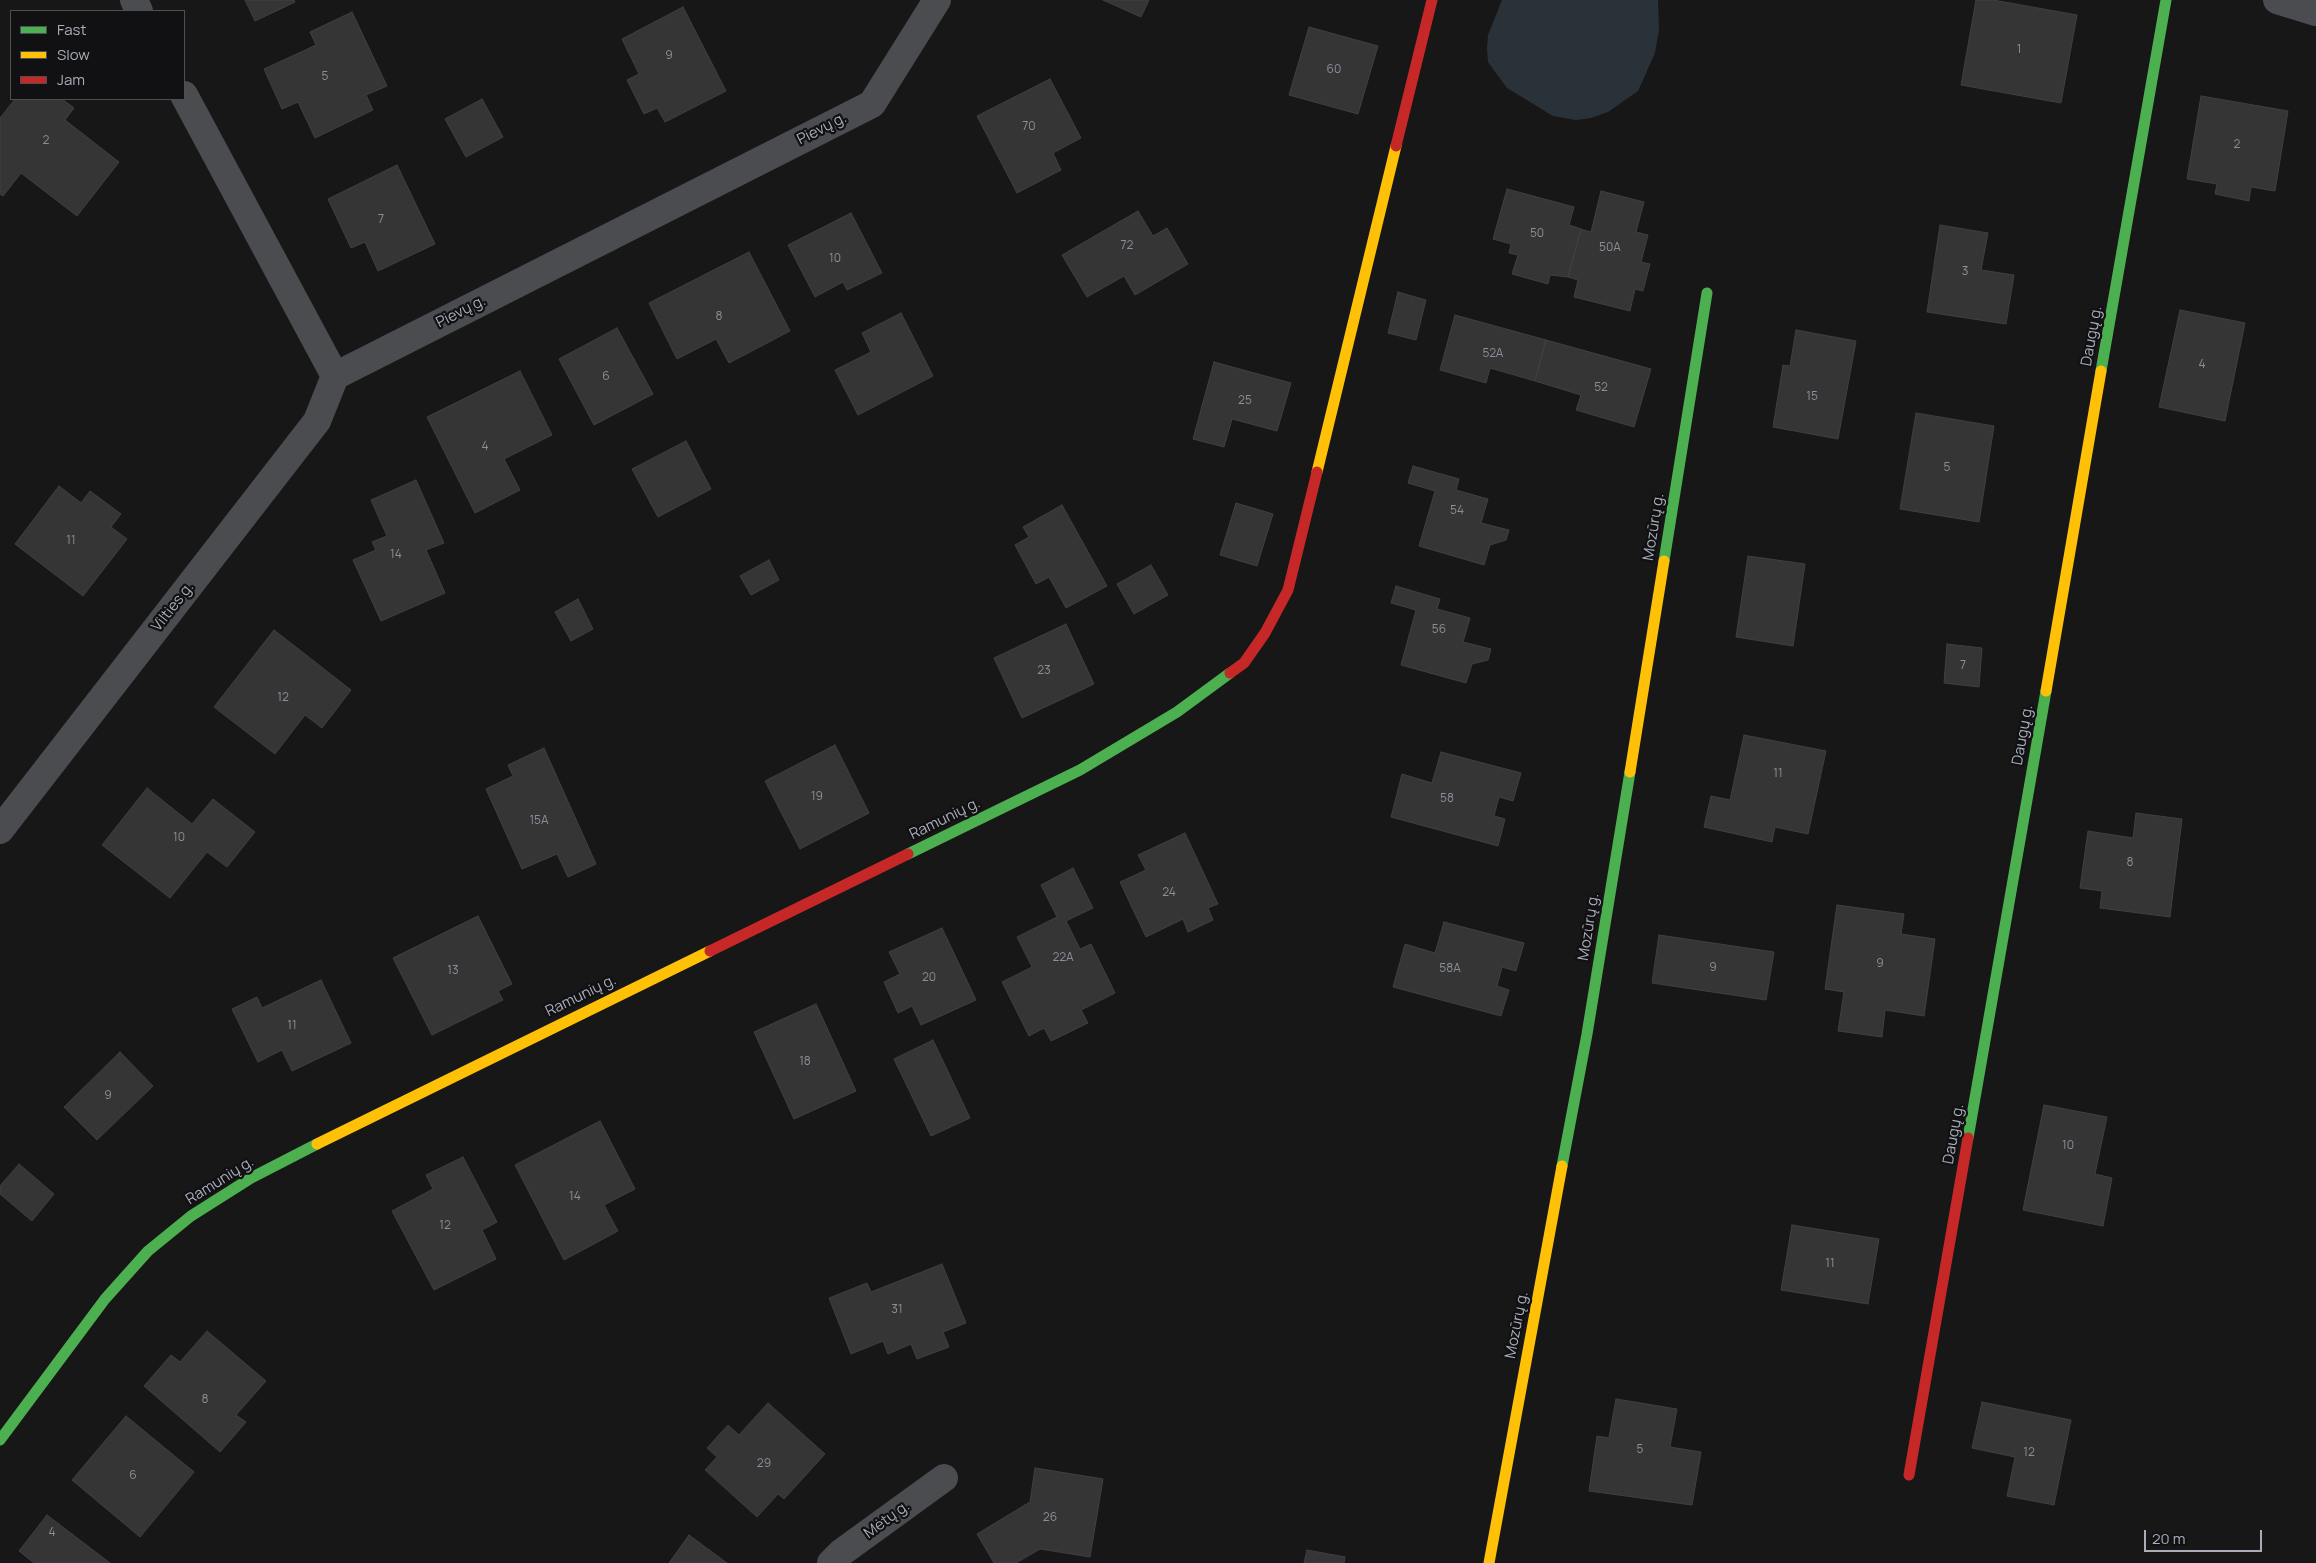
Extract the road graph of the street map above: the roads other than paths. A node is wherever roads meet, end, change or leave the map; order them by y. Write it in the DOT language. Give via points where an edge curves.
graph roads {
  1 [pos="937,0"];
  2 [pos="1432,0"];
  3 [pos="2166,0"];
  4 [pos="2277,0"];
  5 [pos="2316,12"];
  6 [pos="185,97"];
  7 [pos="1707,293"];
  8 [pos="335,376"];
  9 [pos="0,830"];
  10 [pos="0,1440"];
  11 [pos="1909,1475"];
  12 [pos="944,1478"];
  13 [pos="831,1563"];
  14 [pos="1489,1563"];
  1 -- 8 [label="street, Pievų g." via="872,104"];
  2 -- 10 [label="street, Ramunių g." via="1288,590 1244,663 1177,712 1080,770 446,1079 251,1178 191,1216 148,1251 105,1300"];
  3 -- 11 [label="street, Daugų g."];
  4 -- 5 [label="street"];
  6 -- 8 [label="street"];
  7 -- 14 [label="street, Mozūrų g." via="1587,1034"];
  8 -- 9 [label="street, Vilties g." via="317,421"];
  12 -- 13 [label="street, Mėtų g."];
}
